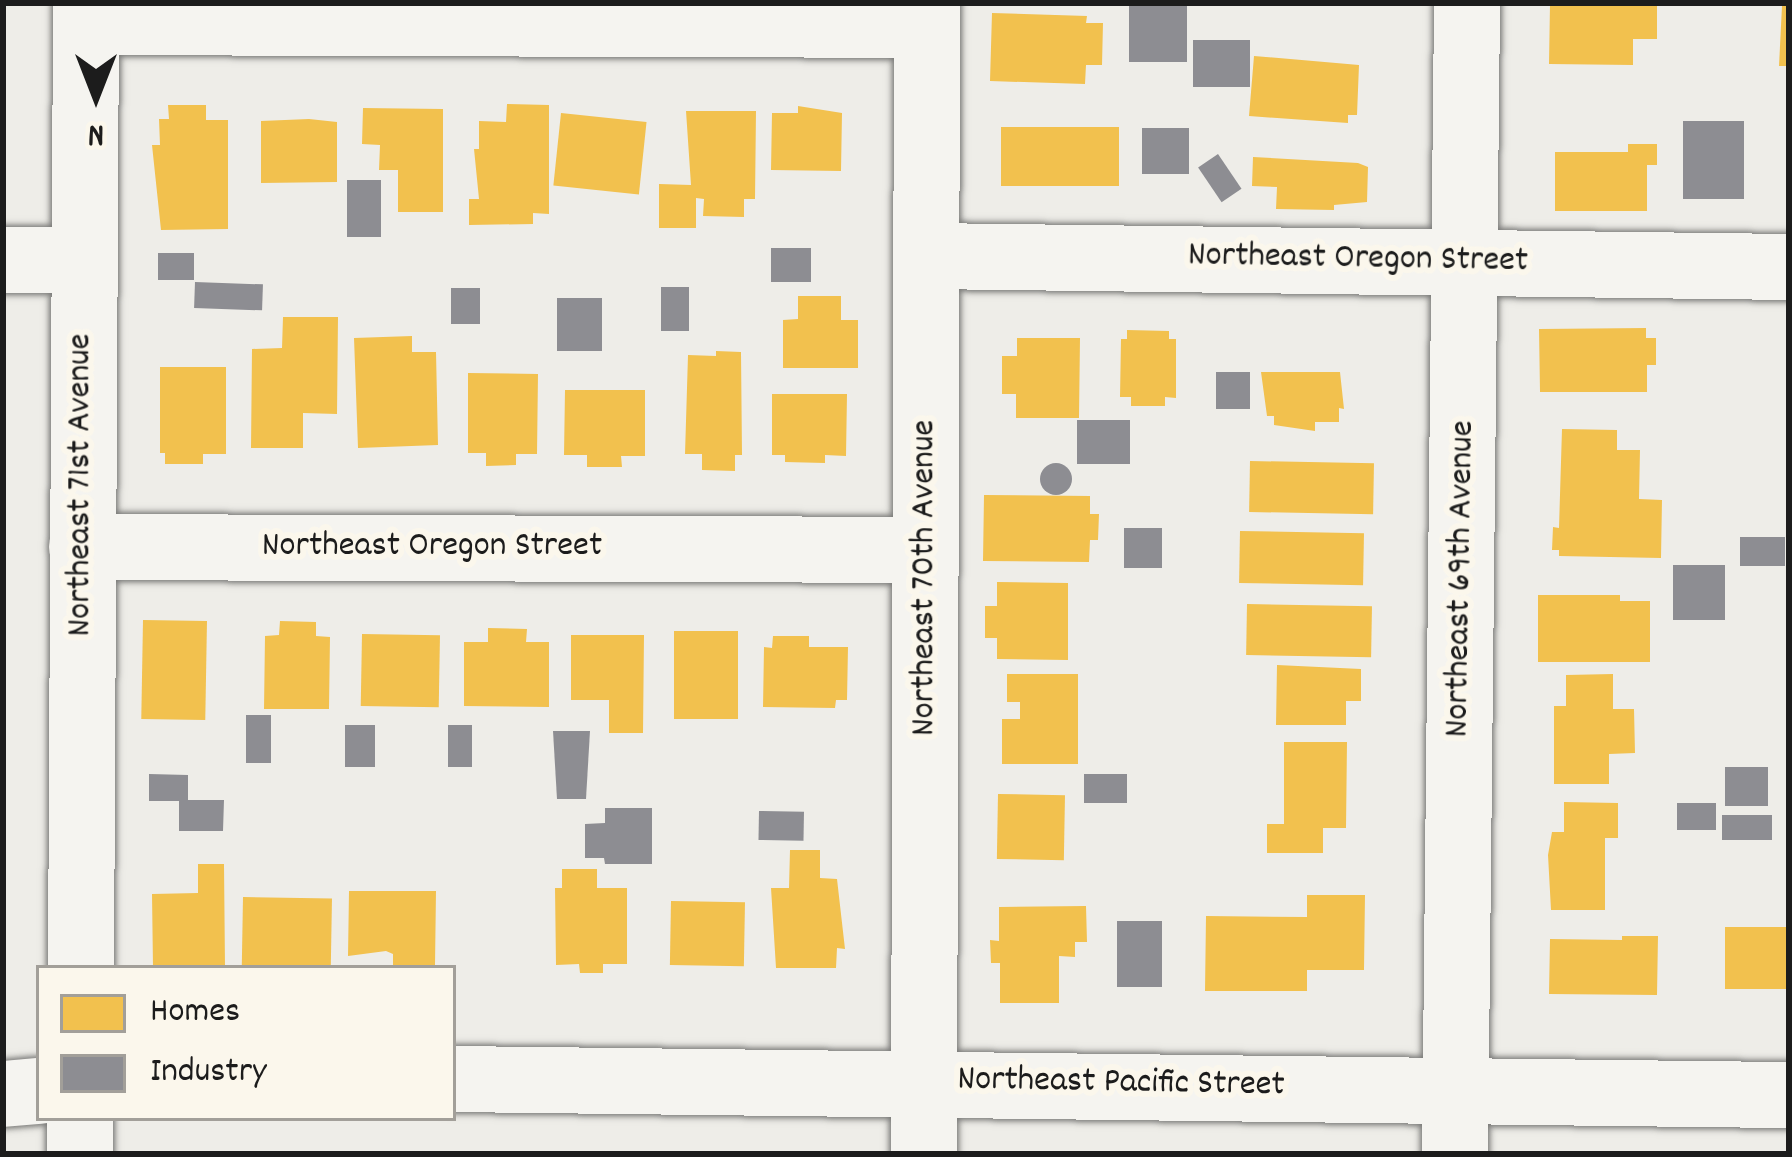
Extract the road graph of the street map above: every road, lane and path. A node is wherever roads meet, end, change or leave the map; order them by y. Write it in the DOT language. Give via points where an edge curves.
graph roads {
  1 [pos="1467,3"];
  2 [pos="86,12"];
  3 [pos="928,14"];
  4 [pos="927,256"];
  5 [pos="3,260"];
  6 [pos="83,260"];
  7 [pos="1465,262"];
  8 [pos="1789,267"];
  9 [pos="82,547"];
  10 [pos="926,550"];
  11 [pos="81,965"];
  12 [pos="456,1079"];
  13 [pos="925,1081"];
  14 [pos="1456,1090"];
  15 [pos="36,1091"];
  16 [pos="3,1094"];
  17 [pos="1789,1095"];
  18 [pos="80,1121"];
  19 [pos="80,1154"];
  20 [pos="924,1154"];
  21 [pos="1455,1154"];
  1 -- 7 [label="street, Northeast 69th Avenue"];
  2 -- 3 [label="street"];
  2 -- 6 [label="street, Northeast 71st Avenue"];
  3 -- 4 [label="street, Northeast 70th Avenue"];
  4 -- 7 [label="street, Northeast Oregon Street"];
  4 -- 10 [label="street, Northeast 70th Avenue"];
  5 -- 6 [label="street"];
  6 -- 9 [label="street, Northeast 71st Avenue"];
  7 -- 8 [label="street, Northeast Oregon Street"];
  7 -- 14 [label="street, Northeast 69th Avenue"];
  9 -- 10 [label="street, Northeast Oregon Street"];
  9 -- 11 [label="street, Northeast 71st Avenue"];
  10 -- 13 [label="street, Northeast 70th Avenue"];
  12 -- 13 [label="street, Northeast Pacific Street"];
  13 -- 14 [label="street, Northeast Pacific Street"];
  13 -- 20 [label="street, Northeast 70th Avenue"];
  14 -- 17 [label="street, Northeast Pacific Street"];
  14 -- 21 [label="street, Northeast 69th Avenue"];
  15 -- 16 [label="street"];
  18 -- 19 [label="street"];
}
